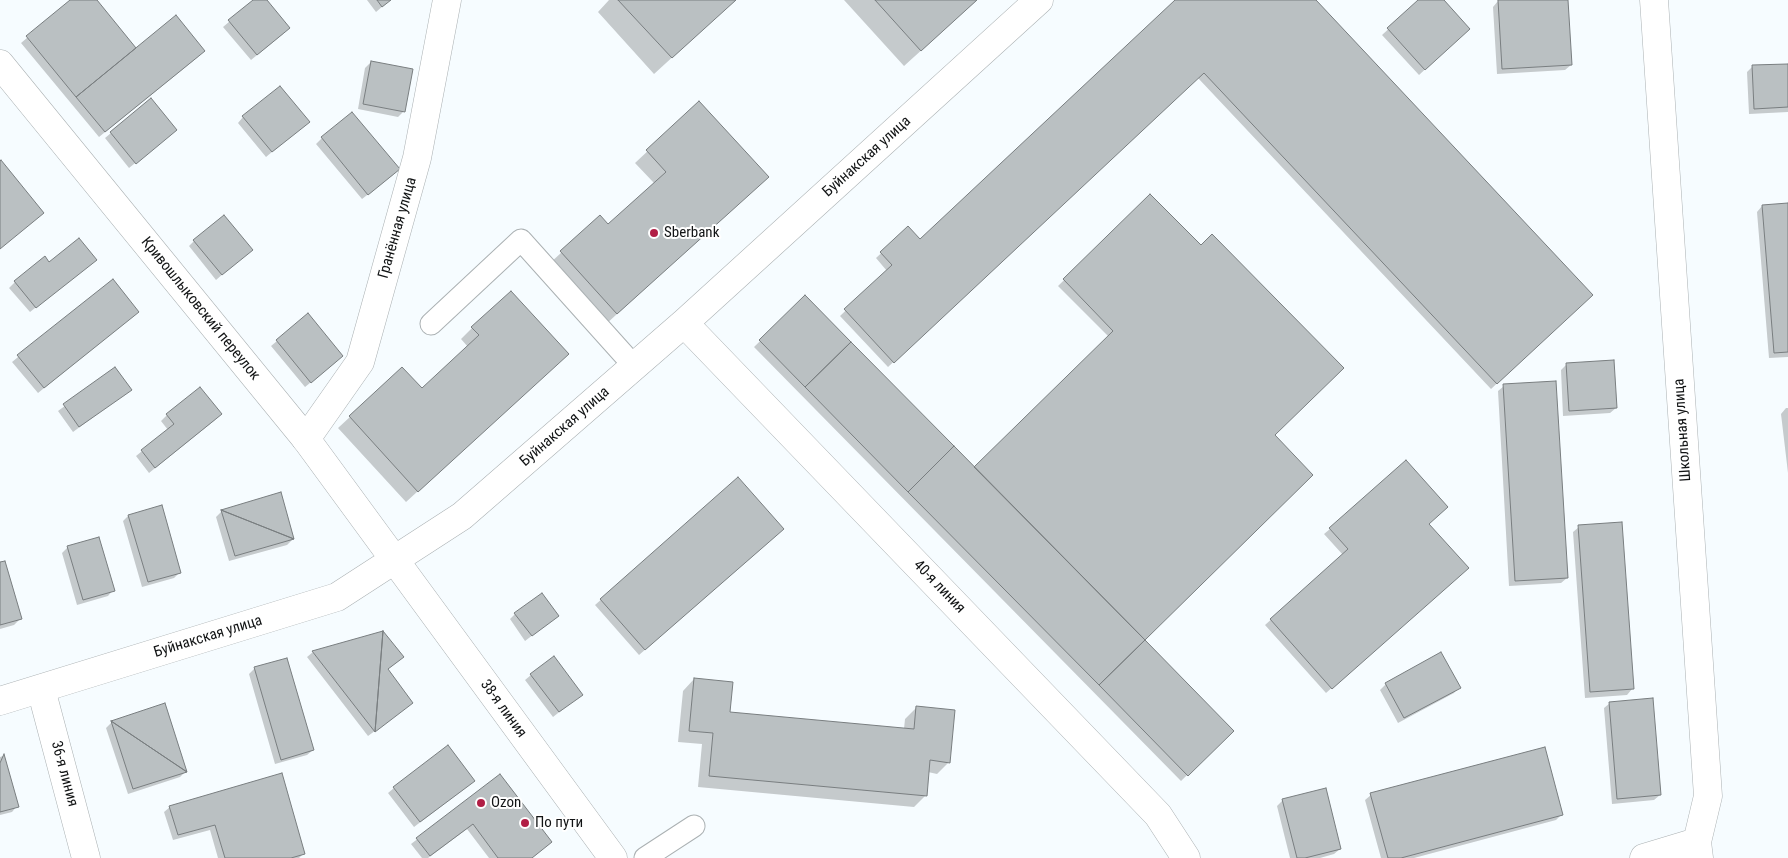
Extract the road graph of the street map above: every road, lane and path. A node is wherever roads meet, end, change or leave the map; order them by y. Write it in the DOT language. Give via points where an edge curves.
graph roads {
  1 [pos="447,0"];
  2 [pos="1039,0"];
  3 [pos="1654,0"];
  4 [pos="0,64"];
  5 [pos="684,323"];
  6 [pos="431,324"];
  7 [pos="634,366"];
  8 [pos="306,439"];
  9 [pos="394,560"];
  10 [pos="41,689"];
  11 [pos="0,701"];
  12 [pos="694,826"];
  13 [pos="1698,850"];
  14 [pos="86,858"];
  15 [pos="613,858"];
  16 [pos="645,858"];
  17 [pos="1186,858"];
  18 [pos="1644,858"];
  1 -- 8 [label="street, Гранённая улица" via="417,158 360,362"];
  2 -- 5 [label="street, Буйнакская улица"];
  3 -- 13 [label="street, Школьная улица" via="1708,796"];
  4 -- 8 [label="street, Кривошлыковский переулок"];
  5 -- 7 [label="street, Буйнакская улица"];
  5 -- 17 [label="street, 40-я линия" via="1158,815"];
  6 -- 7 [label="lane" via="521,240"];
  7 -- 9 [label="street, Буйнакская улица" via="462,516"];
  8 -- 9 [label="street, Кривошлыковский переулок"];
  9 -- 10 [label="street, Буйнакская улица" via="337,598"];
  9 -- 15 [label="street, 38-я линия"];
  10 -- 11 [label="street, Буйнакская улица"];
  10 -- 14 [label="street, 36-я линия"];
  12 -- 16 [label="lane"];
  13 -- 18 [label="street"];
}
